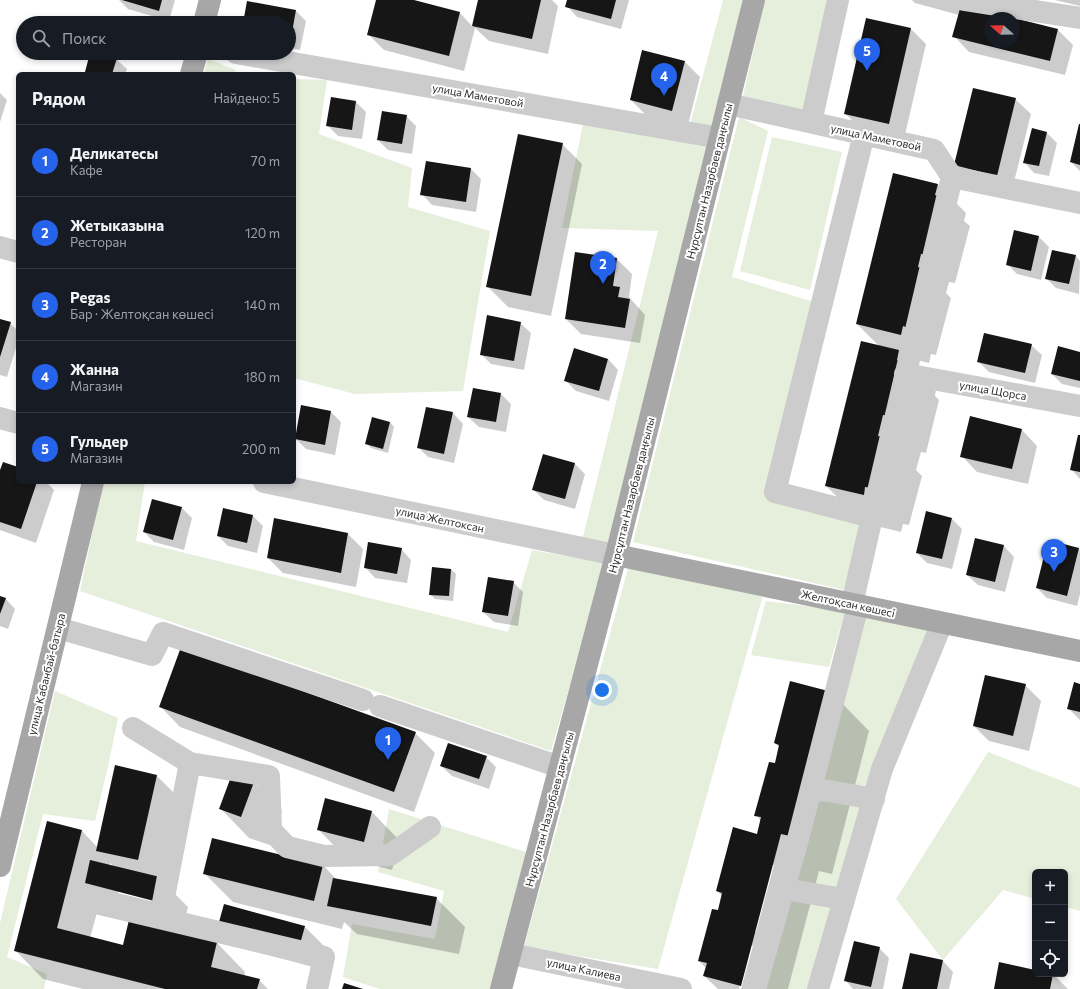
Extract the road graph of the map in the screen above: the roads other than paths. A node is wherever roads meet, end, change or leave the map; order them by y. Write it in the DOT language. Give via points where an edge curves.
graph roads {
  1 [pos="210,0"];
  2 [pos="754,0"];
  3 [pos="838,0"];
  4 [pos="964,0"];
  5 [pos="206,16"];
  6 [pos="1080,18"];
  7 [pos="195,60"];
  8 [pos="276,60"];
  9 [pos="192,72"];
  10 [pos="728,104"];
  11 [pos="811,122"];
  12 [pos="864,134"];
  13 [pos="720,138"];
  14 [pos="952,177"];
  15 [pos="1080,202"];
  16 [pos="0,247"];
  17 [pos="16,251"];
  18 [pos="905,374"];
  19 [pos="1080,406"];
  20 [pos="0,418"];
  21 [pos="16,422"];
  22 [pos="92,484"];
  23 [pos="274,484"];
  24 [pos="872,517"];
  25 [pos="616,555"];
  26 [pos="855,605"];
  27 [pos="942,623"];
  28 [pos="58,628"];
  29 [pos="1080,651"];
  30 [pos="133,728"];
  31 [pos="190,763"];
  32 [pos="560,767"];
  33 [pos="812,788"];
  34 [pos="874,799"];
  35 [pos="430,827"];
  36 [pos="0,866"];
  37 [pos="784,889"];
  38 [pos="844,899"];
  39 [pos="79,900"];
  40 [pos="160,918"];
  41 [pos="511,954"];
  42 [pos="316,989"];
  43 [pos="501,989"];
  44 [pos="681,989"];
  45 [pos="755,989"];
  46 [pos="818,989"];
  1 -- 5 [label="main road"];
  2 -- 10 [label="main road, Нұрсұлтан Назарбаев даңғылы"];
  3 -- 11 [label="street"];
  4 -- 6 [label="street"];
  7 -- 9 [label="main road"];
  8 -- 13 [label="street, улица Маметовой"];
  10 -- 11 [label="street, улица Маметовой"];
  10 -- 13 [label="main road, Нұрсұлтан Назарбаев даңғылы"];
  11 -- 12 [label="street, улица Маметовой"];
  12 -- 14 [label="street, улица Маметовой" via="934,150"];
  12 -- 24 [label="street" via="775,492"];
  13 -- 25 [label="main road, Нұрсұлтан Назарбаев даңғылы"];
  14 -- 15 [label="street"];
  14 -- 18 [label="street"];
  16 -- 17 [label="street"];
  18 -- 19 [label="street, улица Щорса"];
  18 -- 24 [label="street"];
  20 -- 21 [label="street"];
  22 -- 28 [label="main road, улица Кабанбай-батыра"];
  23 -- 25 [label="street, улица Желтоксан"];
  24 -- 26 [label="street"];
  25 -- 26 [label="main road, Желтоқсан көшесі"];
  25 -- 32 [label="main road, Нұрсұлтан Назарбаев даңғылы"];
  26 -- 27 [label="main road, Желтоқсан көшесі"];
  26 -- 33 [label="street"];
  27 -- 29 [label="main road, Желтоқсан көшесі"];
  27 -- 34 [label="street" via="882,769"];
  28 -- 32 [label="street" via="152,655 163,633"];
  28 -- 36 [label="main road, улица Кабанбай-батыра"];
  30 -- 31 [label="street"];
  31 -- 35 [label="street" via="268,776 271,830 287,847 324,856 390,855"];
  31 -- 40 [label="street"];
  32 -- 41 [label="main road, Нұрсұлтан Назарбаев даңғылы"];
  33 -- 34 [label="street"];
  33 -- 37 [label="street"];
  34 -- 38 [label="street"];
  37 -- 38 [label="street"];
  37 -- 45 [label="street"];
  38 -- 46 [label="street"];
  39 -- 40 [label="street"];
  40 -- 42 [label="street" via="324,957"];
  41 -- 43 [label="main road, Нұрсұлтан Назарбаев даңғылы"];
  41 -- 44 [label="street, улица Калиева"];
}
